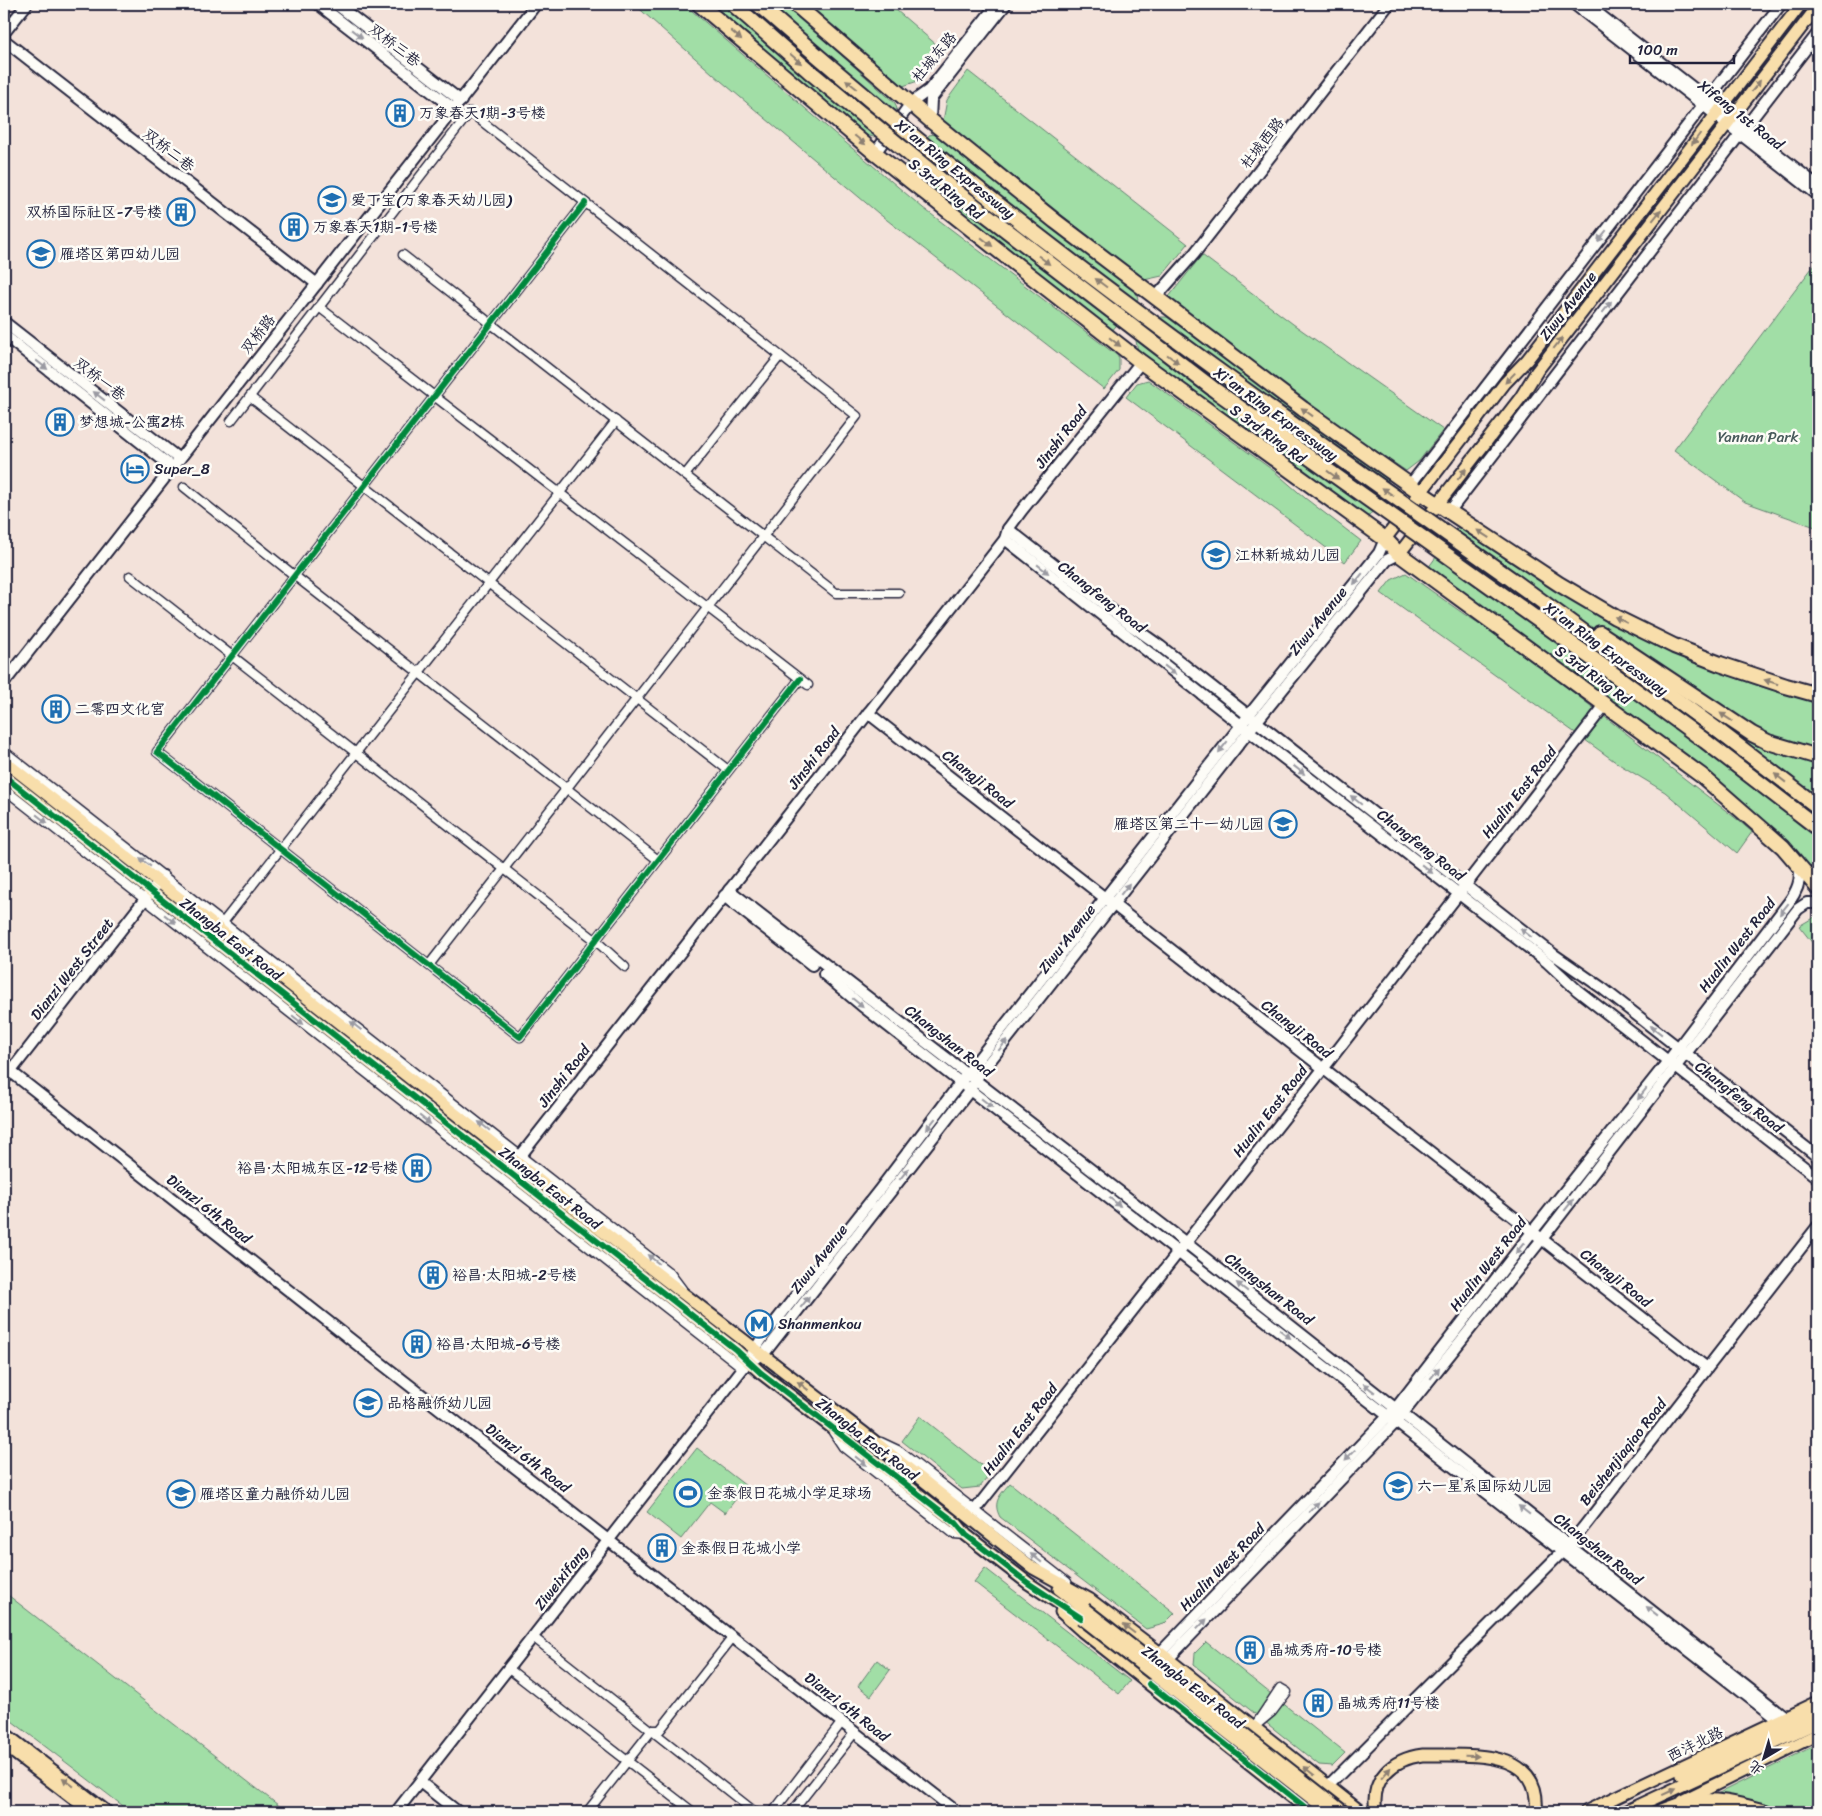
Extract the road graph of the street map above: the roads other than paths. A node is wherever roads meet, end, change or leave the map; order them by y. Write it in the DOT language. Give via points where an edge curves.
graph roads {
  1 [pos="27,4"];
  2 [pos="318,4"];
  3 [pos="336,4"];
  4 [pos="536,4"];
  5 [pos="699,4"];
  6 [pos="733,4"];
  7 [pos="758,4"];
  8 [pos="794,4"];
  9 [pos="997,4"];
  10 [pos="1006,4"];
  11 [pos="1390,4"];
  12 [pos="1574,4"];
  13 [pos="1586,4"];
  14 [pos="1781,4"];
  15 [pos="1801,4"];
  16 [pos="1818,6"];
  17 [pos="4,33"];
  18 [pos="1818,33"];
  19 [pos="4,40"];
  20 [pos="461,100"];
  21 [pos="1705,102"];
  22 [pos="912,103"];
  23 [pos="454,109"];
  24 [pos="1717,111"];
  25 [pos="930,120"];
  26 [pos="1730,121"];
  27 [pos="1743,131"];
  28 [pos="875,153"];
  29 [pos="1818,186"];
  30 [pos="1818,195"];
  31 [pos="585,203"];
  32 [pos="403,255"];
  33 [pos="317,284"];
  34 [pos="1155,298"];
  35 [pos="319,307"];
  36 [pos="4,322"];
  37 [pos="490,325"];
  38 [pos="4,335"];
  39 [pos="780,356"];
  40 [pos="1141,362"];
  41 [pos="434,395"];
  42 [pos="250,397"];
  43 [pos="231,421"];
  44 [pos="616,421"];
  45 [pos="175,463"];
  46 [pos="686,475"];
  47 [pos="364,486"];
  48 [pos="184,488"];
  49 [pos="1415,489"];
  50 [pos="559,492"];
  51 [pos="1444,508"];
  52 [pos="1006,534"];
  53 [pos="764,537"];
  54 [pos="1385,539"];
  55 [pos="1399,554"];
  56 [pos="130,576"];
  57 [pos="295,576"];
  58 [pos="1514,581"];
  59 [pos="489,583"];
  60 [pos="899,593"];
  61 [pos="709,607"];
  62 [pos="232,656"];
  63 [pos="418,673"];
  64 [pos="800,679"];
  65 [pos="4,684"];
  66 [pos="808,686"];
  67 [pos="1818,695"];
  68 [pos="637,698"];
  69 [pos="1606,705"];
  70 [pos="868,712"];
  71 [pos="1253,718"];
  72 [pos="1245,728"];
  73 [pos="4,751"];
  74 [pos="356,753"];
  75 [pos="1818,757"];
  76 [pos="4,761"];
  77 [pos="728,770"];
  78 [pos="4,776"];
  79 [pos="567,788"];
  80 [pos="4,789"];
  81 [pos="1818,807"];
  82 [pos="1818,828"];
  83 [pos="281,849"];
  84 [pos="658,860"];
  85 [pos="1798,865"];
  86 [pos="504,869"];
  87 [pos="161,879"];
  88 [pos="1818,888"];
  89 [pos="1462,890"];
  90 [pos="726,893"];
  91 [pos="148,896"];
  92 [pos="1109,901"];
  93 [pos="1818,903"];
  94 [pos="220,926"];
  95 [pos="595,940"];
  96 [pos="429,965"];
  97 [pos="625,967"];
  98 [pos="1677,1047"];
  99 [pos="1686,1054"];
  100 [pos="1672,1064"];
  101 [pos="1323,1069"];
  102 [pos="7,1076"];
  103 [pos="972,1077"];
  104 [pos="966,1086"];
  105 [pos="1818,1157"];
  106 [pos="515,1163"];
  107 [pos="1818,1178"];
  108 [pos="1818,1226"];
  109 [pos="1532,1232"];
  110 [pos="1542,1239"];
  111 [pos="1186,1243"];
  112 [pos="1179,1252"];
  113 [pos="759,1352"];
  114 [pos="745,1365"];
  115 [pos="1707,1368"];
  116 [pos="1396,1415"];
  117 [pos="829,1426"];
  118 [pos="969,1512"];
  119 [pos="956,1523"];
  120 [pos="966,1535"];
  121 [pos="610,1540"];
  122 [pos="1565,1548"];
  123 [pos="1028,1583"];
  124 [pos="1085,1609"];
  125 [pos="533,1637"];
  126 [pos="733,1637"];
  127 [pos="1164,1656"];
  128 [pos="509,1669"];
  129 [pos="1817,1704"];
  130 [pos="1782,1718"];
  131 [pos="842,1722"];
  132 [pos="1818,1722"];
  133 [pos="1254,1727"];
  134 [pos="652,1730"];
  135 [pos="855,1732"];
  136 [pos="4,1733"];
  137 [pos="1818,1734"];
  138 [pos="4,1745"];
  139 [pos="628,1761"];
  140 [pos="420,1782"];
  141 [pos="1328,1786"];
  142 [pos="1309,1810"];
  143 [pos="90,1812"];
  144 [pos="106,1812"];
  145 [pos="396,1812"];
  146 [pos="458,1812"];
  147 [pos="587,1812"];
  148 [pos="693,1812"];
  149 [pos="755,1812"];
  150 [pos="773,1812"];
  151 [pos="792,1812"];
  152 [pos="957,1812"];
  153 [pos="1329,1812"];
  154 [pos="1344,1812"];
  155 [pos="1361,1812"];
  156 [pos="1376,1812"];
  157 [pos="1536,1812"];
  158 [pos="1584,1812"];
  159 [pos="1603,1812"];
  160 [pos="1625,1812"];
  161 [pos="1661,1812"];
  162 [pos="1766,1812"];
  1 -- 17 [label="street"];
  2 -- 23 [label="street, 双桥三巷, one-way"];
  3 -- 20 [label="street, 双桥三巷"];
  4 -- 20 [label="street, 双桥路"];
  5 -- 28 [label="highway, S 3rd Ring Rd, one-way"];
  6 -- 82 [label="highway, Xi'an Ring Expressway, one-way, bridge" via="941,180 1216,391 1586,654"];
  58 -- 7 [label="highway, Xi'an Ring Expressway, one-way, bridge" via="1287,421 1085,271 985,194"];
  8 -- 22 [label="highway"];
  9 -- 22 [label="street, 杜城东路" via="930,90"];
  10 -- 25 [label="street, 杜城东路" via="931,99"];
  11 -- 34 [label="street, 杜城西路" via="1194,254"];
  12 -- 21 [label="street, Xifeng 1st Road"];
  13 -- 21 [label="street, Xifeng 1st Road"];
  14 -- 21 [label="street"];
  15 -- 24 [label="main road, Ziwu Avenue"];
  26 -- 16 [label="main road, Ziwu Avenue, one-way"];
  18 -- 27 [label="street"];
  19 -- 33 [label="street, 双桥二巷"];
  20 -- 23 [label="street, 双桥路"];
  21 -- 24 [label="street, Xifeng 1st Road"];
  21 -- 49 [label="street, one-way"];
  22 -- 25 [label="highway"];
  22 -- 28 [label="street, 杜城东路"];
  23 -- 33 [label="street, 双桥路"];
  24 -- 26 [label="street, Xifeng 1st Road"];
  24 -- 49 [label="main road, Ziwu Avenue, one-way" via="1527,360"];
  25 -- 34 [label="highway"];
  26 -- 27 [label="street, Xifeng 1st Road"];
  51 -- 26 [label="main road, Ziwu Avenue, one-way" via="1537,371"];
  27 -- 29 [label="street, Xifeng 1st Road"];
  27 -- 30 [label="street, Xifeng 1st Road"];
  51 -- 27 [label="street, one-way"];
  28 -- 40 [label="highway, S 3rd Ring Rd, one-way"];
  31 -- 35 [label="street" via="470,112"];
  31 -- 37 [label="street"];
  31 -- 39 [label="street"];
  32 -- 37 [label="street"];
  33 -- 45 [label="street, 双桥路"];
  49 -- 34 [label="highway, one-way"];
  35 -- 41 [label="street"];
  35 -- 42 [label="street"];
  45 -- 36 [label="street, 双桥一巷, one-way"];
  37 -- 41 [label="street"];
  37 -- 44 [label="street"];
  38 -- 45 [label="street, 双桥一巷, one-way"];
  39 -- 46 [label="street"];
  39 -- 53 [label="street" via="857,416"];
  40 -- 52 [label="street, Jinshi Road"];
  40 -- 54 [label="highway, S 3rd Ring Rd"];
  41 -- 47 [label="street"];
  41 -- 50 [label="street"];
  42 -- 43 [label="street"];
  42 -- 47 [label="street"];
  44 -- 46 [label="street"];
  44 -- 50 [label="street"];
  45 -- 65 [label="street, 双桥路"];
  46 -- 53 [label="street"];
  47 -- 57 [label="street"];
  47 -- 59 [label="street"];
  48 -- 57 [label="street"];
  49 -- 51 [label="highway"];
  49 -- 54 [label="main road, Ziwu Avenue"];
  50 -- 59 [label="street"];
  50 -- 61 [label="street"];
  51 -- 55 [label="main road, Ziwu Avenue"];
  67 -- 51 [label="highway, one-way" via="1720,664 1615,617"];
  52 -- 70 [label="street, Jinshi Road"];
  52 -- 71 [label="street, Changfeng Road"];
  52 -- 72 [label="street, Changfeng Road, one-way"];
  53 -- 60 [label="street" via="836,593"];
  53 -- 61 [label="street"];
  54 -- 55 [label="highway, S 3rd Ring Rd"];
  54 -- 71 [label="street, Ziwu Avenue, one-way" via="1379,553"];
  55 -- 69 [label="highway, S 3rd Ring Rd"];
  55 -- 71 [label="street, Ziwu Avenue" via="1387,560"];
  56 -- 62 [label="street"];
  57 -- 62 [label="street"];
  57 -- 63 [label="street"];
  75 -- 58 [label="highway, one-way" via="1752,734 1609,639"];
  81 -- 58 [label="highway, Xi'an Ring Expressway, one-way"];
  59 -- 63 [label="street"];
  59 -- 68 [label="street"];
  61 -- 64 [label="street"];
  61 -- 68 [label="street"];
  62 -- 74 [label="street"];
  62 -- 83 [label="street" via="157,752"];
  63 -- 74 [label="street"];
  63 -- 79 [label="street"];
  64 -- 66 [label="street"];
  64 -- 77 [label="street"];
  68 -- 77 [label="street"];
  68 -- 79 [label="street"];
  69 -- 85 [label="highway, S 3rd Ring Rd" via="1702,776 1783,847"];
  69 -- 89 [label="street, Hualin East Road"];
  70 -- 90 [label="street, Jinshi Road"];
  70 -- 92 [label="street, Changji Road"];
  71 -- 72 [label="street, Ziwu Avenue"];
  89 -- 71 [label="street, Changfeng Road, one-way"];
  72 -- 89 [label="street, Changfeng Road, one-way"];
  72 -- 92 [label="street, Ziwu Avenue"];
  87 -- 73 [label="street, Zhangba East Road, one-way"];
  74 -- 83 [label="street"];
  74 -- 86 [label="street"];
  76 -- 87 [label="main road, Zhangba East Road"];
  77 -- 84 [label="street"];
  78 -- 91 [label="main road, Zhangba East Road"];
  79 -- 84 [label="street"];
  79 -- 86 [label="street"];
  80 -- 91 [label="street, Zhangba East Road, one-way"];
  83 -- 94 [label="street"];
  83 -- 96 [label="street"];
  84 -- 95 [label="street"];
  85 -- 88 [label="highway, S 3rd Ring Rd"];
  85 -- 98 [label="street, Hualin West Road, one-way" via="1800,878 1793,897"];
  86 -- 95 [label="street"];
  86 -- 96 [label="street"];
  87 -- 91 [label="street, Dianzi West Street"];
  87 -- 94 [label="main road, Zhangba East Road"];
  98 -- 89 [label="street, Changfeng Road, one-way"];
  89 -- 100 [label="street, Changfeng Road" via="1577,990"];
  89 -- 101 [label="street, Hualin East Road"];
  90 -- 103 [label="street, Changshan Road"];
  90 -- 104 [label="street, Changshan Road, one-way"];
  90 -- 106 [label="street, Jinshi Road"];
  91 -- 102 [label="street, Dianzi West Street"];
  91 -- 106 [label="main road, Zhangba East Road"];
  91 -- 114 [label="street, Zhangba East Road, one-way"];
  92 -- 101 [label="street, Changji Road"];
  92 -- 103 [label="street, Ziwu Avenue"];
  93 -- 99 [label="street, Hualin West Road" via="1807,903 1798,909"];
  106 -- 94 [label="main road, Zhangba East Road, one-way"];
  95 -- 96 [label="street" via="520,1037"];
  95 -- 97 [label="street"];
  98 -- 99 [label="street, Changfeng Road"];
  98 -- 100 [label="street, Hualin West Road"];
  99 -- 100 [label="street, Hualin West Road"];
  99 -- 105 [label="street, Changfeng Road"];
  100 -- 107 [label="street, Changfeng Road"];
  100 -- 109 [label="street, Hualin West Road, one-way"];
  110 -- 100 [label="street, Hualin West Road, one-way"];
  101 -- 109 [label="street, Changji Road"];
  101 -- 111 [label="street, Hualin East Road"];
  102 -- 121 [label="street, Dianzi 6th Road"];
  103 -- 104 [label="street, Ziwu Avenue"];
  103 -- 111 [label="street, Changshan Road"];
  104 -- 112 [label="street, Changshan Road, one-way"];
  104 -- 113 [label="street, Ziwu Avenue"];
  113 -- 106 [label="main road, Zhangba East Road, one-way"];
  106 -- 114 [label="main road, Zhangba East Road"];
  108 -- 115 [label="street, Beishenjiaqiao Road"];
  109 -- 110 [label="street, Changji Road"];
  109 -- 116 [label="street, Hualin West Road, one-way"];
  110 -- 115 [label="street, Changji Road"];
  116 -- 110 [label="street, Hualin West Road, one-way"];
  111 -- 112 [label="street, Hualin East Road"];
  116 -- 111 [label="street, Changshan Road, one-way"];
  112 -- 116 [label="street, Changshan Road, one-way"];
  112 -- 118 [label="street, Hualin East Road"];
  113 -- 114 [label="street, Ziwu Avenue"];
  118 -- 113 [label="main road, Zhangba East Road, one-way"];
  114 -- 117 [label="main road, Zhangba East Road" via="761,1373"];
  114 -- 121 [label="street, Ziweixifang"];
  115 -- 122 [label="street, Beishenjiaqiao Road"];
  116 -- 122 [label="street, Changshan Road"];
  116 -- 127 [label="street, Hualin West Road"];
  117 -- 119 [label="main road, Zhangba East Road"];
  117 -- 120 [label="street, Zhangba East Road, one-way" via="843,1447 954,1534"];
  118 -- 119 [label="street"];
  124 -- 118 [label="street, Zhangba East Road, one-way"];
  118 -- 124 [label="main road, Zhangba East Road"];
  119 -- 120 [label="main road, Zhangba East Road"];
  120 -- 123 [label="main road, Zhangba East Road"];
  121 -- 125 [label="street, Ziweixifang"];
  121 -- 126 [label="street, Dianzi 6th Road"];
  122 -- 130 [label="street, Changshan Road"];
  122 -- 141 [label="street, Beishenjiaqiao Road"];
  123 -- 124 [label="main road, Zhangba East Road"];
  123 -- 142 [label="main road" via="1082,1631"];
  127 -- 124 [label="main road, Zhangba East Road, one-way"];
  124 -- 153 [label="main road, Zhangba East Road, bridge"];
  124 -- 154 [label="main road, Zhangba East Road, bridge"];
  125 -- 128 [label="street, Ziweixifang"];
  125 -- 134 [label="street"];
  126 -- 131 [label="street, Dianzi 6th Road"];
  126 -- 134 [label="street" via="660,1730"];
  127 -- 133 [label="main road, Zhangba East Road"];
  128 -- 139 [label="street"];
  128 -- 140 [label="street, Ziweixifang"];
  129 -- 130 [label="main road, 西沣北路"];
  129 -- 159 [label="main road"];
  130 -- 158 [label="main road, 西沣北路"];
  131 -- 135 [label="street, Dianzi 6th Road"];
  131 -- 150 [label="street"];
  160 -- 132 [label="main road, one-way"];
  133 -- 133 [label="street" via="1272,1712 1287,1692 1280,1688"];
  141 -- 133 [label="main road, Zhangba East Road, one-way"];
  134 -- 139 [label="street"];
  134 -- 149 [label="street"];
  135 -- 151 [label="street"];
  135 -- 152 [label="street, Dianzi 6th Road"];
  144 -- 136 [label="main road, one-way"];
  137 -- 161 [label="main road"];
  138 -- 143 [label="main road"];
  139 -- 147 [label="street"];
  139 -- 148 [label="street"];
  140 -- 145 [label="street, Ziweixifang"];
  140 -- 146 [label="street"];
  141 -- 142 [label="street, Beishenjiaqiao Road"];
  141 -- 155 [label="main road, Zhangba East Road"];
  156 -- 157 [label="main road, one-way" via="1374,1802 1385,1773 1398,1762 1423,1755 1493,1757 1510,1762 1532,1783 1538,1800"];
  161 -- 162 [label="highway" via="1702,1802 1735,1804"];
}
